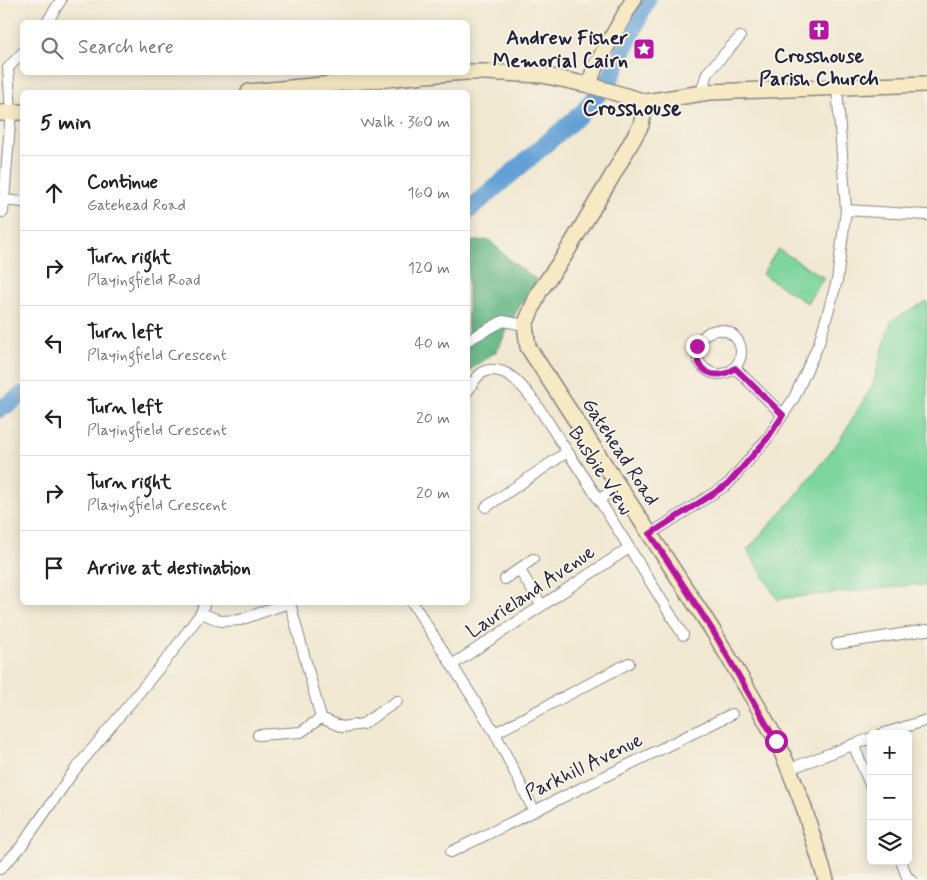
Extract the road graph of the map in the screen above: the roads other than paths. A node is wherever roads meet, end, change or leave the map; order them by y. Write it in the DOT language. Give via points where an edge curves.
graph roads {
  1 [pos="61,0"];
  2 [pos="633,0"];
  3 [pos="49,20"];
  4 [pos="740,38"];
  5 [pos="20,55"];
  6 [pos="470,72"];
  7 [pos="425,75"];
  8 [pos="927,84"];
  9 [pos="590,85"];
  10 [pos="837,87"];
  11 [pos="271,90"];
  12 [pos="701,93"];
  13 [pos="646,102"];
  14 [pos="11,112"];
  15 [pos="4,200"];
  16 [pos="20,202"];
  17 [pos="846,210"];
  18 [pos="3,212"];
  19 [pos="927,215"];
  20 [pos="525,324"];
  21 [pos="470,339"];
  22 [pos="735,368"];
  23 [pos="470,387"];
  24 [pos="783,415"];
  25 [pos="568,452"];
  26 [pos="619,485"];
  27 [pos="600,500"];
  28 [pos="486,507"];
  29 [pos="650,534"];
  30 [pos="629,548"];
  31 [pos="533,559"];
  32 [pos="519,570"];
  33 [pos="505,579"];
  34 [pos="204,605"];
  35 [pos="285,605"];
  36 [pos="292,605"];
  37 [pos="414,605"];
  38 [pos="542,606"];
  39 [pos="201,612"];
  40 [pos="927,630"];
  41 [pos="683,635"];
  42 [pos="837,644"];
  43 [pos="629,663"];
  44 [pos="452,665"];
  45 [pos="397,701"];
  46 [pos="732,714"];
  47 [pos="321,718"];
  48 [pos="927,720"];
  49 [pos="895,730"];
  50 [pos="495,733"];
  51 [pos="258,735"];
  52 [pos="867,739"];
  53 [pos="853,744"];
  54 [pos="789,769"];
  55 [pos="867,777"];
  56 [pos="534,811"];
  57 [pos="451,852"];
  58 [pos="902,865"];
  59 [pos="0,869"];
  60 [pos="826,880"];
  61 [pos="912,880"];
  1 -- 3 [label="street"];
  2 -- 9 [label="main road" via="596,67"];
  4 -- 12 [label="street" via="707,73"];
  5 -- 14 [label="street" via="8,68"];
  6 -- 9 [label="main road" via="542,75"];
  7 -- 11 [label="main road"];
  8 -- 10 [label="main road"];
  9 -- 13 [label="main road"];
  10 -- 12 [label="main road"];
  10 -- 17 [label="street"];
  12 -- 13 [label="main road"];
  13 -- 20 [label="main road" via="641,125 563,258 539,292"];
  14 -- 15 [label="street"];
  15 -- 16 [label="street"];
  15 -- 18 [label="street"];
  17 -- 19 [label="street"];
  17 -- 24 [label="street" via="837,281 819,343"];
  20 -- 21 [label="street" via="503,321"];
  20 -- 26 [label="main road, Gatehead Road" via="528,347"];
  22 -- 22 [label="street" via="717,375 700,366 696,351 700,339 716,330 724,330 735,337 741,350 741,358"];
  22 -- 24 [label="street"];
  23 -- 25 [label="street, Busbie View" via="476,376 490,369 504,372 528,393"];
  24 -- 29 [label="street" via="728,484"];
  25 -- 27 [label="street, Busbie View"];
  25 -- 28 [label="street"];
  26 -- 27 [label="street"];
  26 -- 29 [label="main road, Gatehead Road"];
  27 -- 30 [label="street, Busbie View"];
  29 -- 54 [label="main road, Gatehead Road" via="713,631"];
  30 -- 38 [label="street, Laurieland Avenue"];
  30 -- 41 [label="street, Busbie View"];
  31 -- 32 [label="street"];
  32 -- 33 [label="street"];
  32 -- 38 [label="street"];
  34 -- 39 [label="street"];
  35 -- 39 [label="street" via="240,620 221,621"];
  36 -- 47 [label="street"];
  37 -- 44 [label="street"];
  38 -- 44 [label="street, Laurieland Avenue"];
  39 -- 59 [label="street" via="170,655 74,770 20,848"];
  40 -- 42 [label="street"];
  43 -- 50 [label="street"];
  44 -- 50 [label="street"];
  45 -- 47 [label="street" via="363,724 342,727"];
  46 -- 56 [label="street, Parkhill Avenue"];
  47 -- 51 [label="street" via="301,732"];
  48 -- 49 [label="street"];
  50 -- 56 [label="street"];
  52 -- 53 [label="street"];
  53 -- 54 [label="street"];
  53 -- 55 [label="street"];
  54 -- 60 [label="main road, Gatehead Road"];
  56 -- 57 [label="street, Parkhill Avenue"];
  58 -- 61 [label="street"];
}
